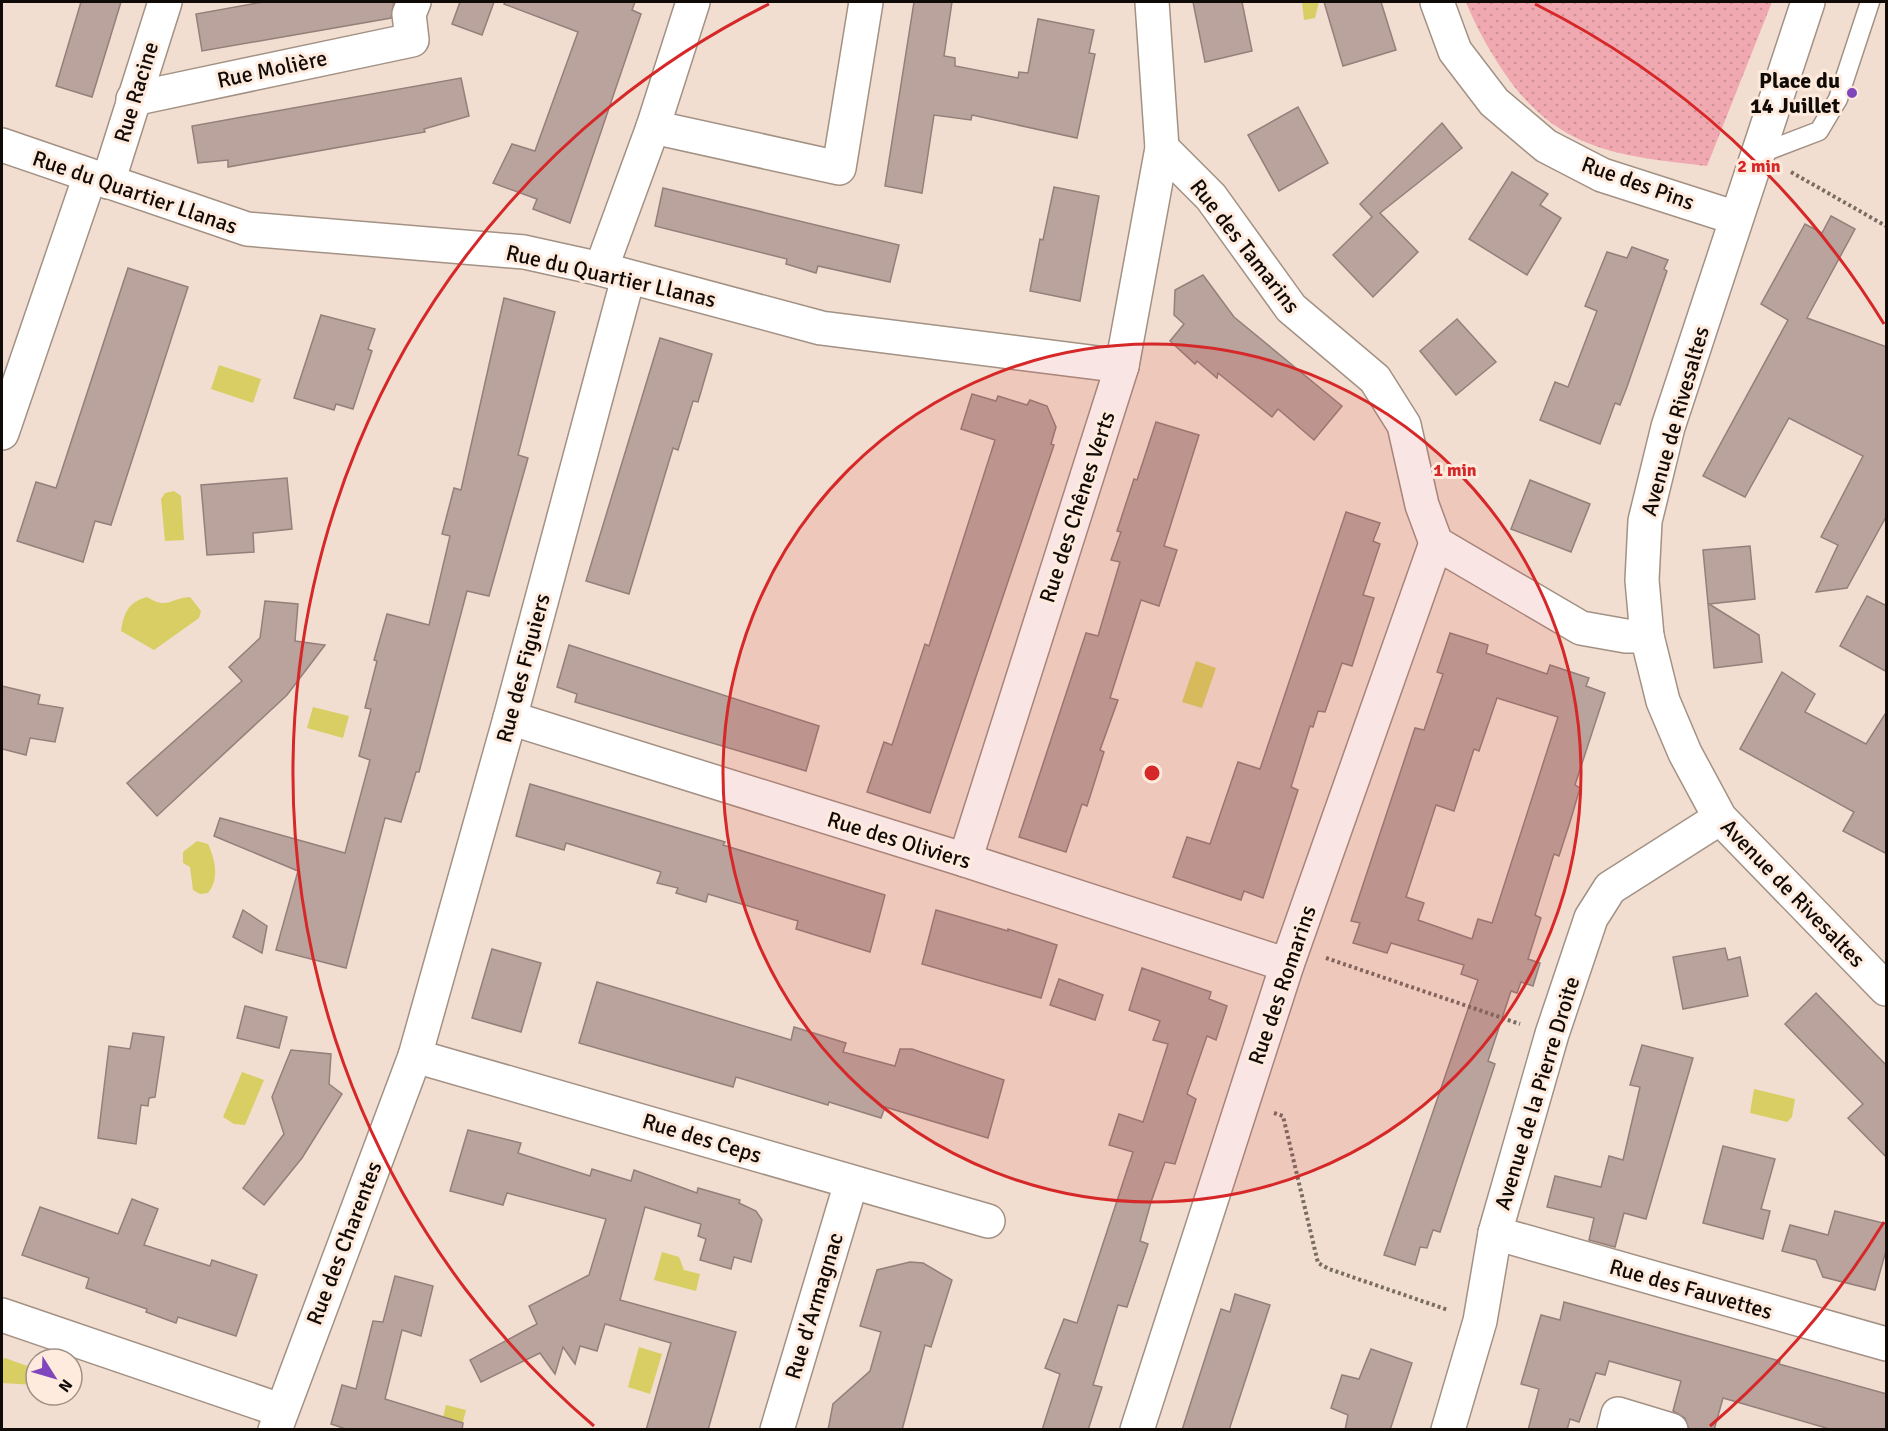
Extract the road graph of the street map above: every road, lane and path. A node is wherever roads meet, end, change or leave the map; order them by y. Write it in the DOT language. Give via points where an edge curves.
graph roads {
  1 [pos="165,2"];
  2 [pos="414,2"];
  3 [pos="693,2"];
  4 [pos="866,2"];
  5 [pos="1152,2"];
  6 [pos="1437,2"];
  7 [pos="1808,2"];
  8 [pos="1870,2"];
  9 [pos="133,99"];
  10 [pos="652,127"];
  11 [pos="2,145"];
  12 [pos="1162,148"];
  13 [pos="1759,154"];
  14 [pos="99,179"];
  15 [pos="1736,218"];
  16 [pos="1887,226"];
  17 [pos="615,274"];
  18 [pos="1122,366"];
  19 [pos="2,433"];
  20 [pos="1436,543"];
  21 [pos="1647,636"];
  22 [pos="510,718"];
  23 [pos="1720,818"];
  24 [pos="965,860"];
  25 [pos="1291,956"];
  26 [pos="1887,989"];
  27 [pos="1552,1034"];
  28 [pos="415,1056"];
  29 [pos="1243,1103"];
  30 [pos="851,1183"];
  31 [pos="988,1221"];
  32 [pos="1495,1233"];
  33 [pos="2,1315"];
  34 [pos="1480,1321"];
  35 [pos="1887,1344"];
  36 [pos="278,1420"];
  37 [pos="777,1430"];
  38 [pos="1137,1430"];
  39 [pos="1449,1430"];
  40 [pos="1614,1430"];
  41 [pos="1671,1430"];
  1 -- 9 [label="street, Rue Racine"];
  2 -- 9 [label="street, Rue Molière" via="409,14 412,39"];
  3 -- 10 [label="street, Rue des Figuiers"];
  4 -- 10 [label="street" via="838,168"];
  5 -- 12 [label="street"];
  6 -- 15 [label="street, Rue des Pins" via="1455,51 1494,102 1546,146 1602,175"];
  7 -- 13 [label="street, Avenue de Rivesaltes"];
  8 -- 13 [label="lane" via="1838,99 1819,130"];
  9 -- 14 [label="street, Rue Racine"];
  10 -- 17 [label="street, Rue des Figuiers"];
  11 -- 14 [label="street, Rue du Quartier Llanas"];
  12 -- 18 [label="street, Rue des Chênes Verts"];
  12 -- 20 [label="street, Rue des Tamarins" via="1211,197 1290,308 1375,379 1404,425 1422,505"];
  13 -- 15 [label="street, Avenue de Rivesaltes"];
  13 -- 16 [label="path"];
  14 -- 17 [label="street, Rue du Quartier Llanas" via="247,229 524,252"];
  14 -- 19 [label="street, Rue Racine"];
  15 -- 21 [label="street, Avenue de Rivesaltes" via="1668,427 1646,522 1642,580"];
  17 -- 18 [label="street, Rue du Quartier Llanas" via="821,328"];
  17 -- 22 [label="street, Rue des Figuiers"];
  18 -- 24 [label="street, Rue des Chênes Verts"];
  20 -- 21 [label="street" via="1581,628"];
  20 -- 25 [label="street, Rue des Romarins"];
  21 -- 23 [label="street, Avenue de Rivesaltes" via="1663,701"];
  22 -- 24 [label="street, Rue des Oliviers"];
  22 -- 28 [label="street, Rue des Figuiers"];
  23 -- 26 [label="street, Avenue de Rivesaltes"];
  23 -- 27 [label="street, Avenue de la Pierre Droite" via="1610,888 1591,918"];
  24 -- 25 [label="street, Rue des Oliviers"];
  25 -- 27 [label="path"];
  25 -- 29 [label="street, Rue des Romarins"];
  27 -- 32 [label="street, Avenue de la Pierre Droite"];
  28 -- 30 [label="street, Rue des Ceps"];
  28 -- 36 [label="street, Rue des Charentes"];
  29 -- 34 [label="path" via="1283,1116 1318,1263"];
  29 -- 38 [label="street, Rue des Romarins"];
  30 -- 31 [label="street, Rue des Ceps"];
  30 -- 37 [label="street, Rue d'Armagnac"];
  32 -- 34 [label="street, Avenue de la Pierre Droite"];
  32 -- 35 [label="street, Rue des Fauvettes"];
  33 -- 36 [label="street"];
  34 -- 39 [label="street, Avenue de la Pierre Droite"];
  40 -- 41 [label="street" via="1618,1414"];
}
